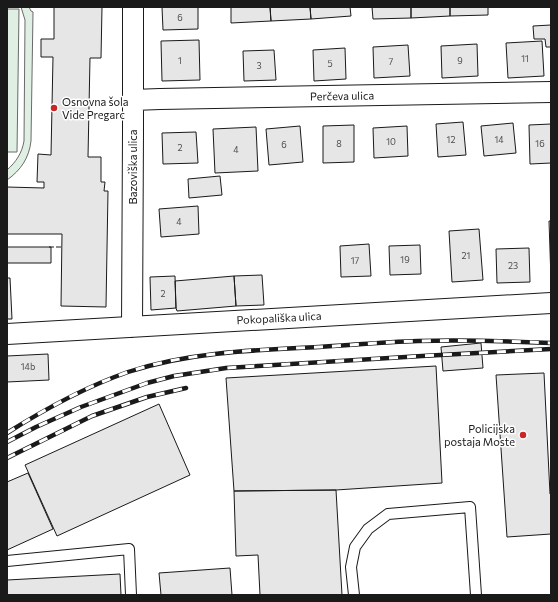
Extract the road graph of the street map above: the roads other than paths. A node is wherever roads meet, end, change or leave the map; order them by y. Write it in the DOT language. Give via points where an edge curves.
graph roads {
  1 [pos="133,7"];
  2 [pos="551,92"];
  3 [pos="133,100"];
  4 [pos="551,303"];
  5 [pos="132,327"];
  6 [pos="7,334"];
  7 [pos="7,561"];
  8 [pos="131,595"];
  9 [pos="354,595"];
  10 [pos="476,595"];
  1 -- 3 [label="street, Bazoviška ulica"];
  2 -- 3 [label="street, Perčeva ulica"];
  3 -- 5 [label="street, Bazoviška ulica"];
  4 -- 5 [label="street, Pokopališka ulica"];
  5 -- 6 [label="street, Pokopališka ulica"];
  7 -- 8 [label="lane" via="129,549"];
  9 -- 10 [label="lane" via="351,567 355,547 368,529 388,514 470,507"];
}
